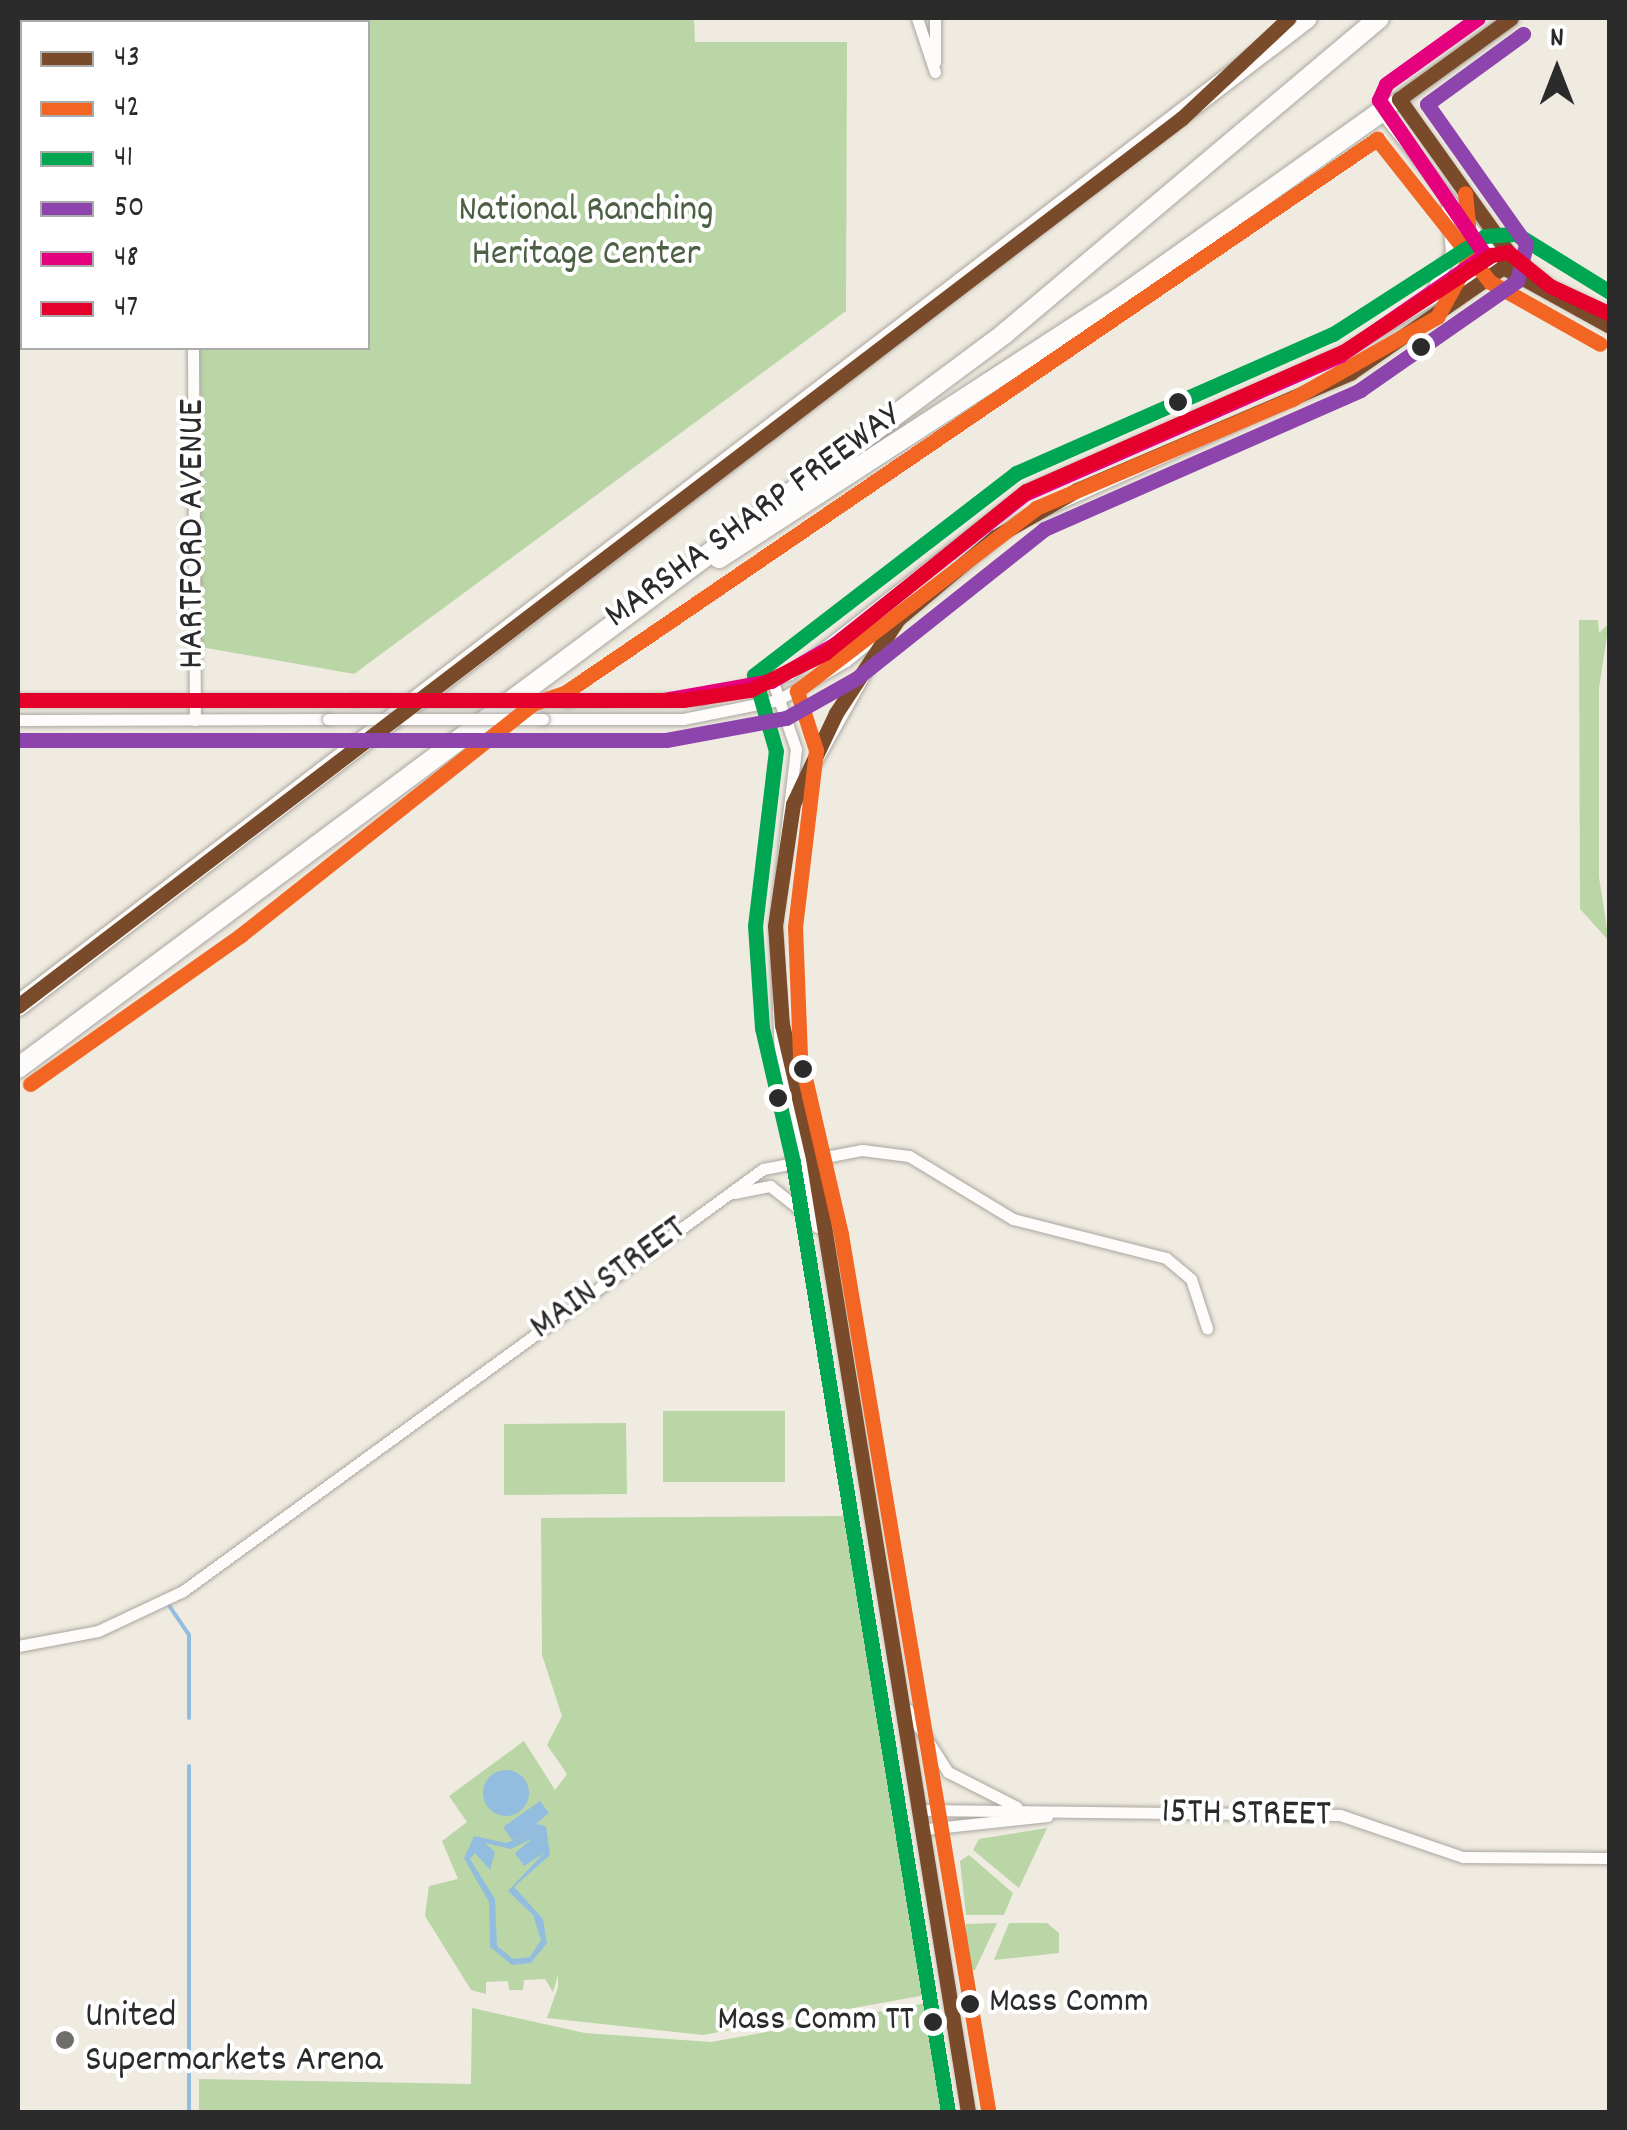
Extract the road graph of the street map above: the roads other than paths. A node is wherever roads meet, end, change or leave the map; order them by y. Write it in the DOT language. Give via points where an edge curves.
graph roads {
  1 [pos="917,18"];
  2 [pos="935,18"];
  3 [pos="1288,18"];
  4 [pos="1308,18"];
  5 [pos="1379,18"];
  6 [pos="1512,18"];
  7 [pos="1399,99"];
  8 [pos="1381,112"];
  9 [pos="1182,118"];
  10 [pos="1445,195"];
  11 [pos="1508,252"];
  12 [pos="1492,254"];
  13 [pos="1504,267"];
  14 [pos="1426,301"];
  15 [pos="1610,314"];
  16 [pos="1610,326"];
  17 [pos="194,350"];
  18 [pos="898,619"];
  19 [pos="773,682"];
  20 [pos="522,686"];
  21 [pos="18,700"];
  22 [pos="778,700"];
  23 [pos="194,701"];
  24 [pos="18,720"];
  25 [pos="194,720"];
  26 [pos="793,804"];
  27 [pos="18,1006"];
  28 [pos="782,1025"];
  29 [pos="18,1068"];
  30 [pos="813,1158"];
  31 [pos="799,1161"];
  32 [pos="720,1198"];
  33 [pos="821,1237"];
  34 [pos="1207,1328"];
  35 [pos="18,1646"];
  36 [pos="897,1681"];
  37 [pos="922,1810"];
  38 [pos="1056,1813"];
  39 [pos="926,1828"];
  40 [pos="1610,1858"];
  41 [pos="968,2112"];
  1 -- 2 [label="street" via="935,72"];
  3 -- 9 [label="highway"];
  4 -- 9 [label="highway, MARSHA SHARP FREEWAY"];
  5 -- 20 [label="highway, MARSHA SHARP FREEWAY" via="1004,334"];
  6 -- 7 [label="main road"];
  7 -- 8 [label="main road"];
  7 -- 11 [label="street"];
  8 -- 10 [label="street"];
  8 -- 20 [label="highway" via="1119,298 555,675"];
  9 -- 27 [label="highway, MARSHA SHARP FREEWAY"];
  10 -- 12 [label="street"];
  10 -- 14 [label="street" via="1451,252"];
  11 -- 12 [label="street"];
  11 -- 13 [label="street"];
  11 -- 15 [label="street" via="1550,286"];
  12 -- 13 [label="street"];
  12 -- 14 [label="street"];
  13 -- 16 [label="street"];
  13 -- 18 [label="street" via="1350,373 1034,512"];
  14 -- 19 [label="street" via="1284,382 1026,491 842,640"];
  17 -- 23 [label="street, HARTFORD AVENUE"];
  18 -- 22 [label="street"];
  18 -- 26 [label="street" via="836,713"];
  19 -- 22 [label="street"];
  19 -- 23 [label="street, bridge" via="700,700"];
  20 -- 29 [label="highway, MARSHA SHARP FREEWAY" via="228,918"];
  21 -- 23 [label="street"];
  22 -- 25 [label="street, bridge" via="682,719"];
  22 -- 26 [label="street" via="796,749"];
  23 -- 25 [label="street, HARTFORD AVENUE"];
  24 -- 25 [label="street"];
  26 -- 28 [label="street" via="774,926"];
  28 -- 30 [label="street"];
  28 -- 31 [label="street"];
  30 -- 31 [label="street, MAIN STREET"];
  30 -- 33 [label="street"];
  30 -- 34 [label="street, MAIN STREET" via="896,1152 1027,1224 1162,1256 1191,1279"];
  31 -- 32 [label="street, MAIN STREET" via="763,1169"];
  31 -- 33 [label="street"];
  32 -- 33 [label="street" via="760,1185 780,1190"];
  32 -- 35 [label="street, MAIN STREET" via="183,1591 98,1631"];
  33 -- 36 [label="street"];
  36 -- 37 [label="street"];
  36 -- 38 [label="street" via="948,1772 1014,1806"];
  37 -- 38 [label="street, 15TH STREET"];
  37 -- 39 [label="street"];
  38 -- 39 [label="street, 15TH STREET"];
  38 -- 40 [label="street, 15TH STREET" via="1340,1815 1464,1857"];
  39 -- 41 [label="street"];
}
